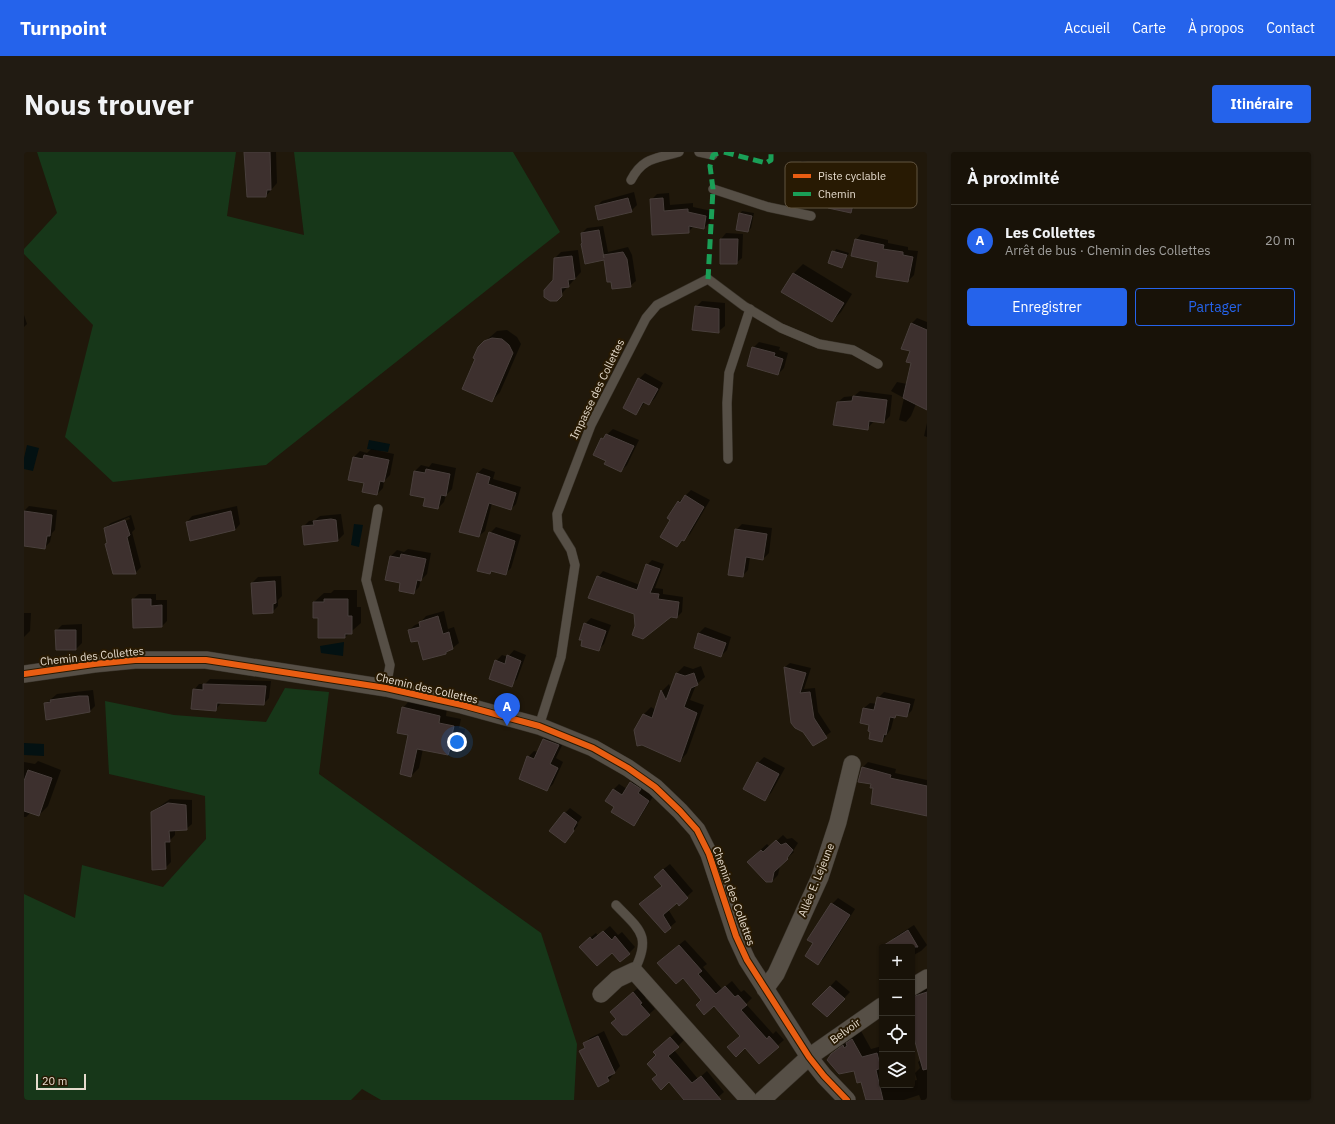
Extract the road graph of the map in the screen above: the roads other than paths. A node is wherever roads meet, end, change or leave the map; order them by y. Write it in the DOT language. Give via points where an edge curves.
graph roads {
  1 [pos="679,152"];
  2 [pos="699,152"];
  3 [pos="713,155"];
  4 [pos="631,180"];
  5 [pos="713,189"];
  6 [pos="811,216"];
  7 [pos="750,310"];
  8 [pos="878,364"];
  9 [pos="728,459"];
  10 [pos="378,509"];
  11 [pos="24,674"];
  12 [pos="386,688"];
  13 [pos="538,726"];
  14 [pos="852,764"];
  15 [pos="616,905"];
  16 [pos="634,971"];
  17 [pos="927,978"];
  18 [pos="915,985"];
  19 [pos="765,988"];
  20 [pos="601,994"];
  21 [pos="879,1008"];
  22 [pos="809,1057"];
  23 [pos="750,1100"];
  24 [pos="762,1100"];
  25 [pos="847,1100"];
  1 -- 4 [label="lane" via="648,161 638,167"];
  2 -- 3 [label="lane"];
  5 -- 6 [label="lane" via="768,208"];
  7 -- 8 [label="lane, Impasse des Collettes" via="781,328 820,344 853,350"];
  7 -- 9 [label="lane" via="729,373"];
  7 -- 13 [label="lane, Impasse des Collettes" via="708,279 657,305 646,318 594,419 557,514 558,529 571,550 575,565 561,657"];
  10 -- 12 [label="lane" via="366,580 390,665"];
  11 -- 12 [label="street, Chemin des Collettes" via="135,660 206,660"];
  12 -- 13 [label="street, Chemin des Collettes"];
  13 -- 19 [label="street, Chemin des Collettes" via="593,748 628,768 655,787 693,825 709,854 742,948"];
  14 -- 19 [label="street, Allée E. Lejeune" via="838,822 820,877 776,974"];
  15 -- 16 [label="lane" via="640,931 644,944"];
  16 -- 20 [label="street" via="616,979"];
  16 -- 23 [label="street"];
  17 -- 18 [label="street"];
  19 -- 22 [label="street, Chemin des Collettes"];
  21 -- 22 [label="street, Belvoir"];
  22 -- 24 [label="street"];
  22 -- 25 [label="street, Chemin des Collettes"];
}
